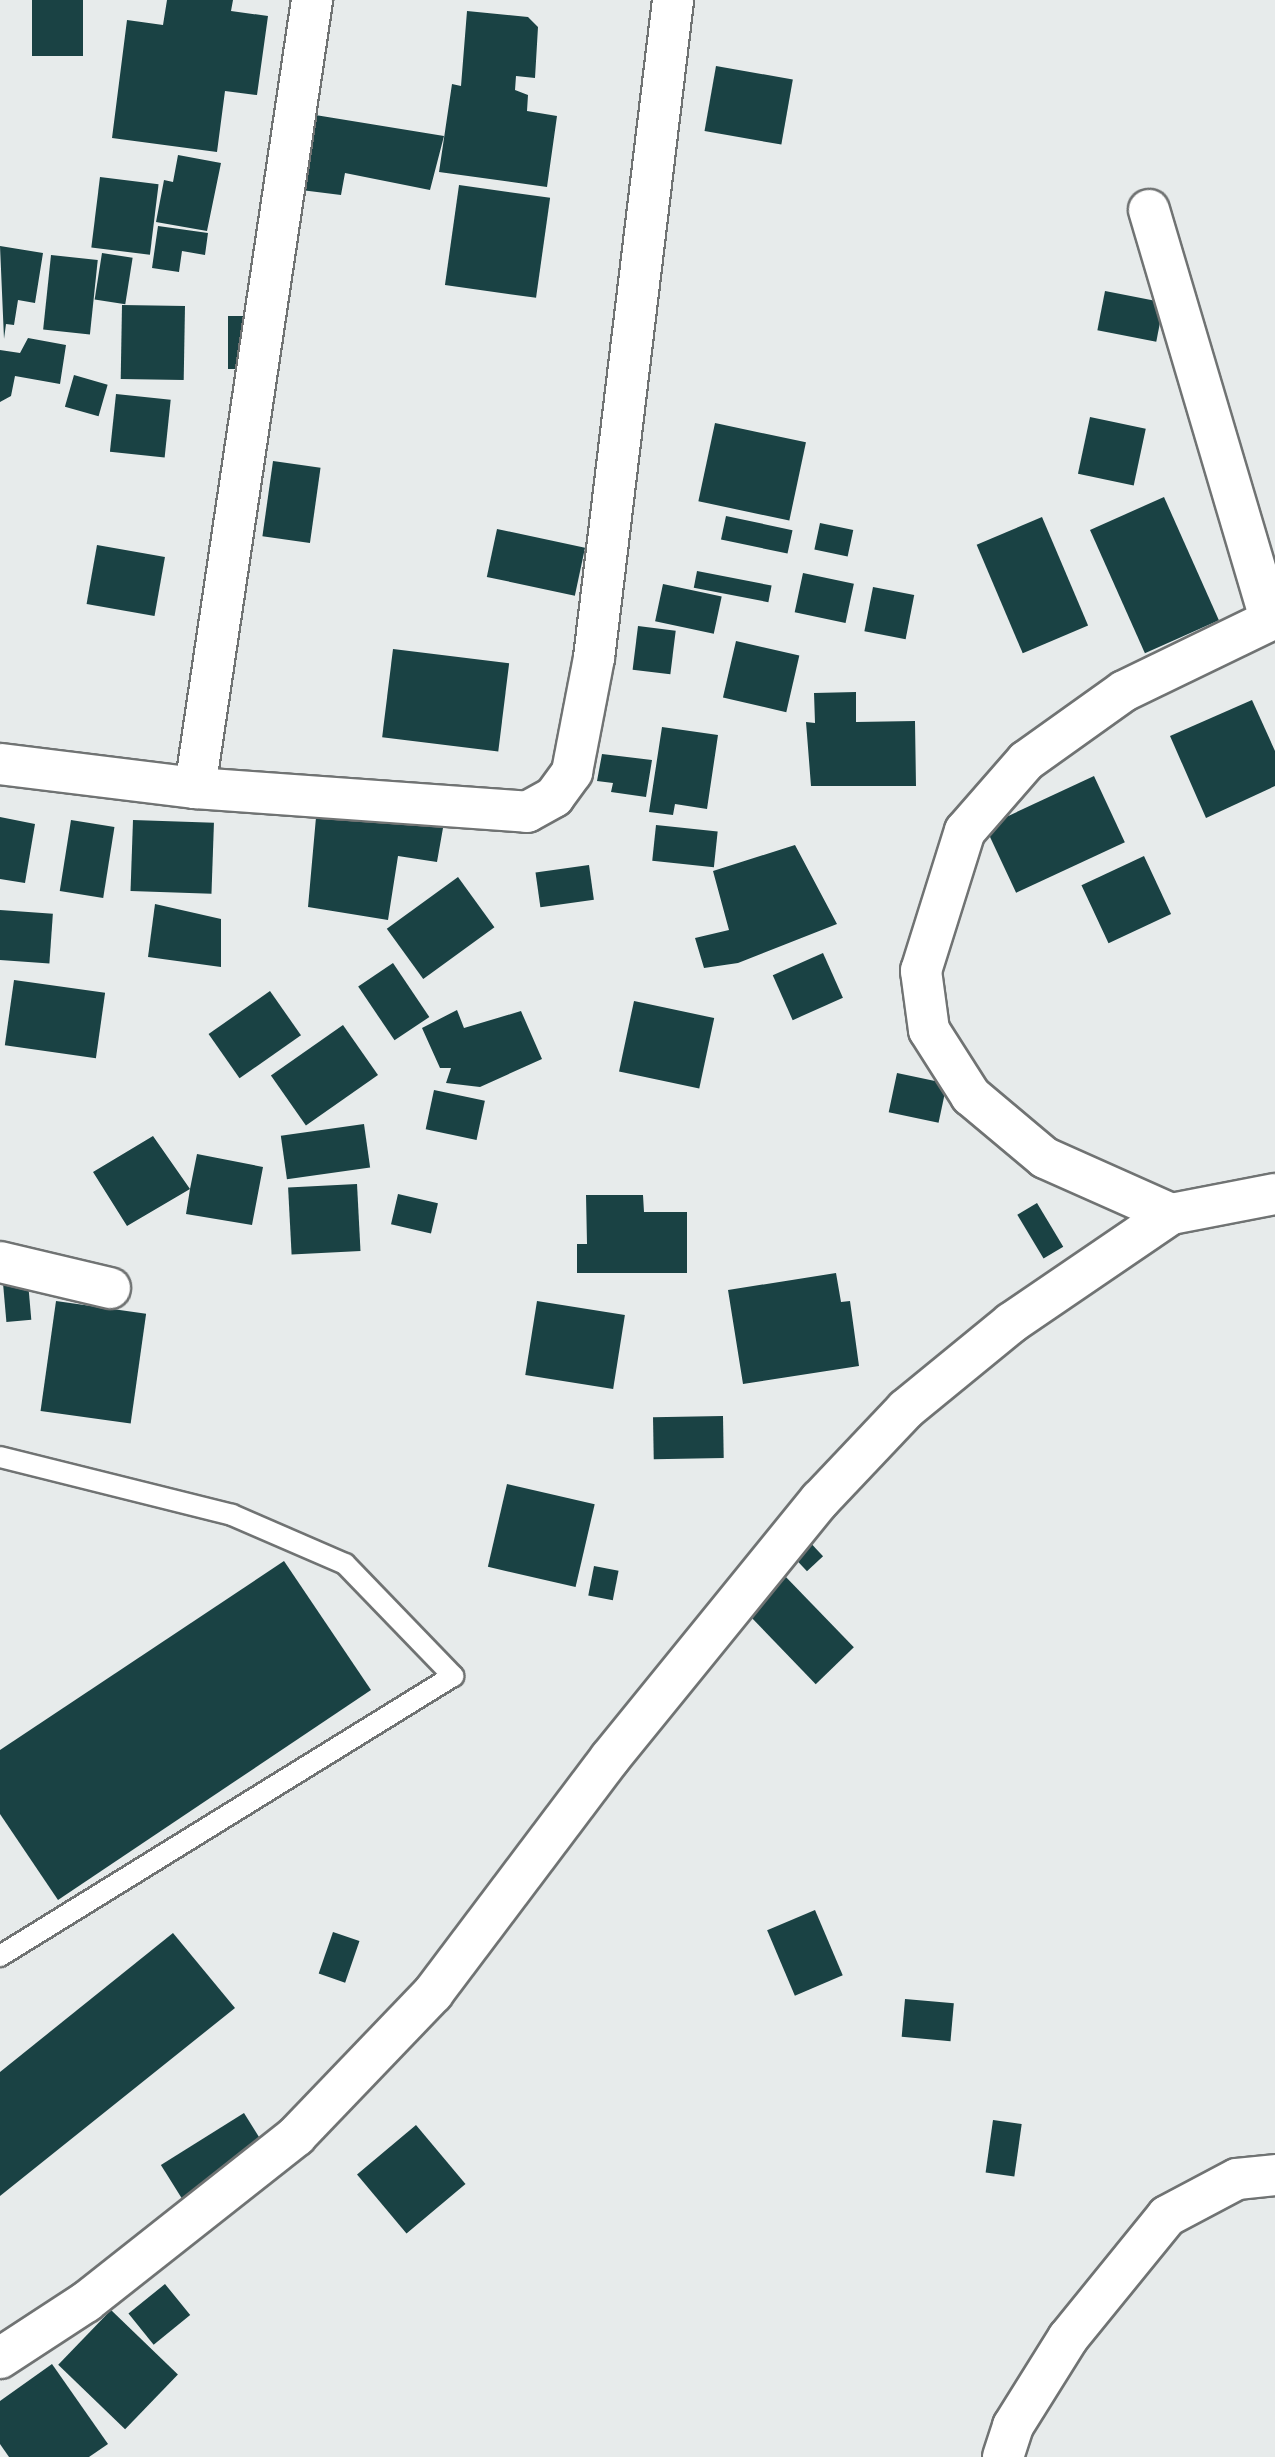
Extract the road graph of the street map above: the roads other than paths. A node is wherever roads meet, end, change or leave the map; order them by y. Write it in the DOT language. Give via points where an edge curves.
graph roads {
  1 [pos="312,0"];
  2 [pos="673,0"];
  3 [pos="1149,210"];
  4 [pos="1272,619"];
  5 [pos="0,764"];
  6 [pos="196,788"];
  7 [pos="1275,1194"];
  8 [pos="1171,1214"];
  9 [pos="0,1262"];
  10 [pos="110,1288"];
  11 [pos="0,1456"];
  12 [pos="0,1956"];
  13 [pos="1275,2175"];
  14 [pos="0,2358"];
  15 [pos="1003,2457"];
  1 -- 6 [label="street"];
  2 -- 6 [label="street" via="594,658 572,772 554,798 527,812"];
  3 -- 4 [label="street"];
  4 -- 8 [label="street" via="1124,691 1026,761 965,832 921,971 929,1030 971,1096 1045,1158"];
  5 -- 6 [label="street"];
  7 -- 8 [label="street"];
  8 -- 14 [label="street" via="1011,1323 906,1409 820,1500 610,1758 433,1994 296,2136 86,2302"];
  9 -- 10 [label="street"];
  11 -- 12 [label="lane" via="232,1515 345,1564 453,1676"];
  13 -- 15 [label="street" via="1237,2179 1167,2216 1068,2338 1013,2426"];
}
